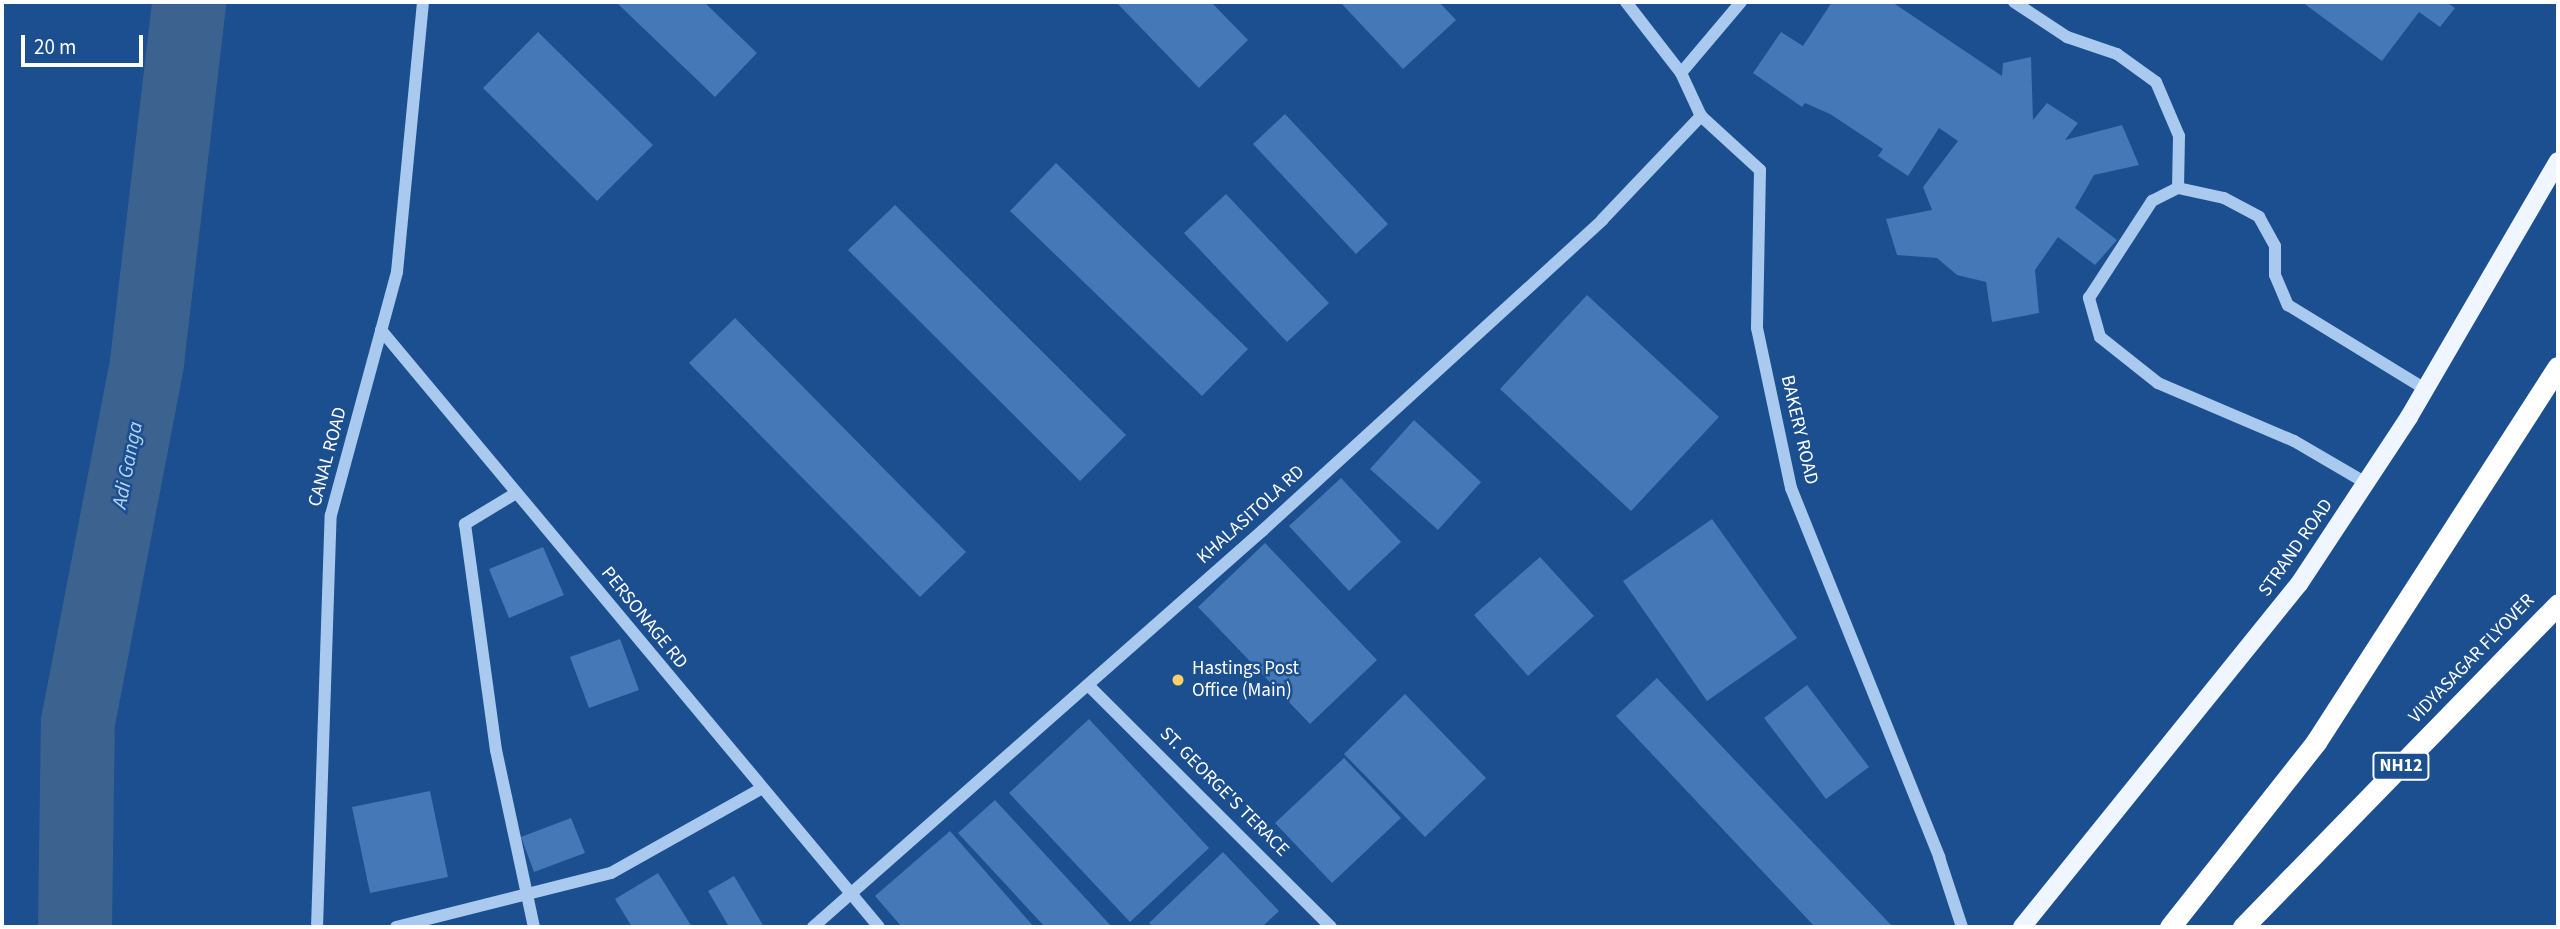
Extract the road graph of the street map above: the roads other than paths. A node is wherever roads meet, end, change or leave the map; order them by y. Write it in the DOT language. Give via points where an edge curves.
graph roads {
  1 [pos="423,2"];
  2 [pos="1626,2"];
  3 [pos="1741,2"];
  4 [pos="2014,2"];
  5 [pos="1681,73"];
  6 [pos="1701,116"];
  7 [pos="2558,161"];
  8 [pos="2178,188"];
  9 [pos="381,330"];
  10 [pos="2558,367"];
  11 [pos="2425,389"];
  12 [pos="2366,482"];
  13 [pos="516,493"];
  14 [pos="2558,604"];
  15 [pos="1088,685"];
  16 [pos="759,790"];
  17 [pos="523,894"];
  18 [pos="853,898"];
  19 [pos="317,927"];
  20 [pos="396,927"];
  21 [pos="534,927"];
  22 [pos="813,927"];
  23 [pos="879,927"];
  24 [pos="1331,927"];
  25 [pos="1962,927"];
  26 [pos="2022,927"];
  27 [pos="2170,927"];
  28 [pos="2243,927"];
  1 -- 9 [label="street, CANAL ROAD" via="397,272"];
  2 -- 5 [label="street, BAKERY ROAD"];
  3 -- 5 [label="street"];
  4 -- 8 [label="street" via="2067,37 2117,54 2156,82 2179,136"];
  5 -- 6 [label="street, BAKERY ROAD"];
  6 -- 15 [label="street, KHALASITOLA RD" via="1602,220"];
  6 -- 25 [label="street, BAKERY ROAD" via="1760,170 1758,328 1791,488 1940,857"];
  7 -- 11 [label="main road, STRAND ROAD"];
  8 -- 11 [label="street" via="2224,198 2259,217 2275,246 2275,275 2288,305"];
  8 -- 12 [label="street" via="2152,201 2090,298 2100,337 2158,383 2294,441"];
  9 -- 13 [label="street, PERSONAGE RD"];
  9 -- 19 [label="street, CANAL ROAD" via="331,515"];
  10 -- 27 [label="highway" via="2316,742"];
  11 -- 12 [label="main road, STRAND ROAD"];
  12 -- 26 [label="main road, STRAND ROAD" via="2299,584"];
  13 -- 16 [label="street, PERSONAGE RD"];
  13 -- 17 [label="street" via="465,524"];
  14 -- 28 [label="highway, VIDYASAGAR FLYOVER / NH12"];
  15 -- 18 [label="street, KHALASITOLA RD"];
  15 -- 24 [label="street, ST. GEORGE'S TERACE"];
  16 -- 17 [label="street" via="611,873"];
  16 -- 18 [label="street, PERSONAGE RD"];
  17 -- 20 [label="street"];
  17 -- 21 [label="street"];
  18 -- 22 [label="street, KHALASITOLA RD"];
  18 -- 23 [label="street, PERSONAGE RD"];
}
